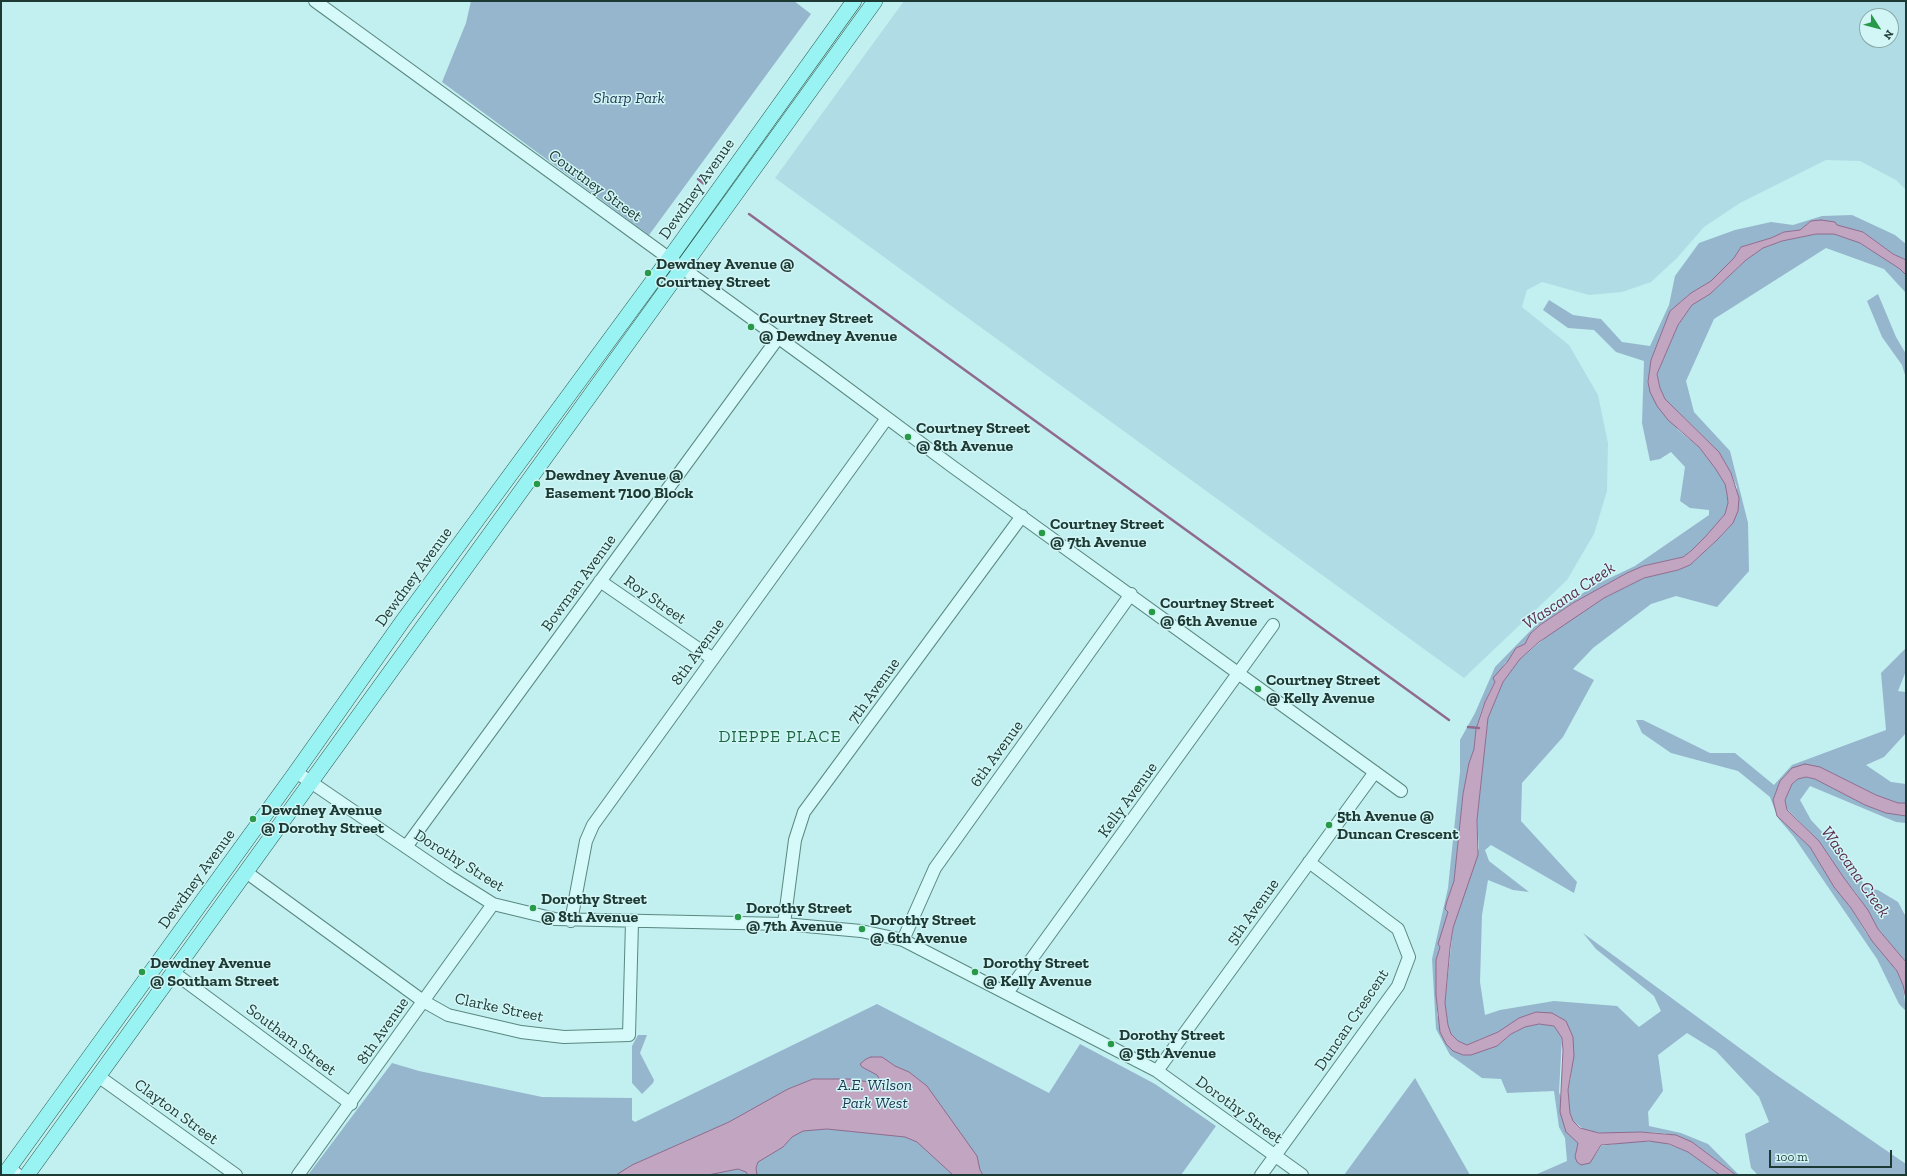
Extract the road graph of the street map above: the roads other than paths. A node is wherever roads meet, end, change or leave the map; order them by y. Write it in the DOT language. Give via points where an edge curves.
graph roads {
  1 [pos="315,1"];
  2 [pos="854,1"];
  3 [pos="875,1"];
  4 [pos="669,260"];
  5 [pos="682,269"];
  6 [pos="778,338"];
  7 [pos="887,418"];
  8 [pos="1022,516"];
  9 [pos="600,582"];
  10 [pos="1131,594"];
  11 [pos="1273,625"];
  12 [pos="712,659"];
  13 [pos="1238,673"];
  14 [pos="296,772"];
  15 [pos="1375,772"];
  16 [pos="311,783"];
  17 [pos="1401,791"];
  18 [pos="406,847"];
  19 [pos="1309,862"];
  20 [pos="246,872"];
  21 [pos="493,904"];
  22 [pos="571,921"];
  23 [pos="632,922"];
  24 [pos="784,924"];
  25 [pos="903,940"];
  26 [pos="173,972"];
  27 [pos="1007,993"];
  28 [pos="423,1001"];
  29 [pos="1157,1071"];
  30 [pos="98,1076"];
  31 [pos="351,1104"];
  32 [pos="1276,1156"];
  33 [pos="10,1173"];
  34 [pos="27,1175"];
  35 [pos="236,1175"];
  36 [pos="298,1175"];
  37 [pos="1261,1175"];
  38 [pos="1302,1175"];
  1 -- 4 [label="street, Courtney Street"];
  2 -- 4 [label="main road, Dewdney Avenue"];
  3 -- 5 [label="main road"];
  4 -- 5 [label="street, Courtney Street"];
  4 -- 14 [label="main road, Dewdney Avenue" via="402,622"];
  5 -- 6 [label="street, Courtney Street"];
  5 -- 16 [label="main road"];
  6 -- 7 [label="street, Courtney Street"];
  6 -- 9 [label="street, Bowman Avenue"];
  7 -- 8 [label="street, Courtney Street"];
  7 -- 12 [label="street, 8th Avenue"];
  8 -- 10 [label="street, Courtney Street"];
  8 -- 24 [label="street, 7th Avenue" via="804,812 795,840"];
  9 -- 12 [label="street, Roy Street"];
  9 -- 18 [label="street, Bowman Avenue"];
  10 -- 13 [label="street, Courtney Street"];
  10 -- 25 [label="street, 6th Avenue" via="935,868"];
  11 -- 13 [label="street, Kelly Avenue"];
  12 -- 22 [label="street, 8th Avenue" via="593,825 586,841"];
  13 -- 15 [label="street, Courtney Street"];
  13 -- 27 [label="street, Kelly Avenue"];
  14 -- 16 [label="street, Dorothy Street"];
  14 -- 33 [label="main road, Dewdney Avenue"];
  15 -- 17 [label="street, Courtney Street"];
  15 -- 19 [label="street, 5th Avenue"];
  16 -- 18 [label="street, Dorothy Street"];
  16 -- 20 [label="main road"];
  18 -- 21 [label="street, Dorothy Street"];
  19 -- 29 [label="street, 5th Avenue"];
  19 -- 32 [label="street, Duncan Crescent" via="1398,929 1409,957 1398,986"];
  20 -- 26 [label="main road"];
  20 -- 28 [label="street, Clarke Street"];
  21 -- 22 [label="street, Dorothy Street"];
  21 -- 28 [label="street, 8th Avenue"];
  22 -- 23 [label="street, Dorothy Street"];
  23 -- 24 [label="street, Dorothy Street"];
  23 -- 28 [label="street, Clarke Street" via="629,1035 564,1037 521,1032 448,1015"];
  24 -- 25 [label="street, Dorothy Street" via="861,931"];
  25 -- 27 [label="street, Dorothy Street"];
  26 -- 30 [label="main road"];
  26 -- 31 [label="street, Southam Street"];
  27 -- 29 [label="street, Dorothy Street"];
  28 -- 31 [label="street, 8th Avenue"];
  29 -- 32 [label="street, Dorothy Street"];
  30 -- 34 [label="main road"];
  30 -- 35 [label="street, Clayton Street"];
  31 -- 36 [label="street, 8th Avenue"];
  32 -- 37 [label="street, Duncan Crescent"];
  32 -- 38 [label="street, Dorothy Street"];
}
